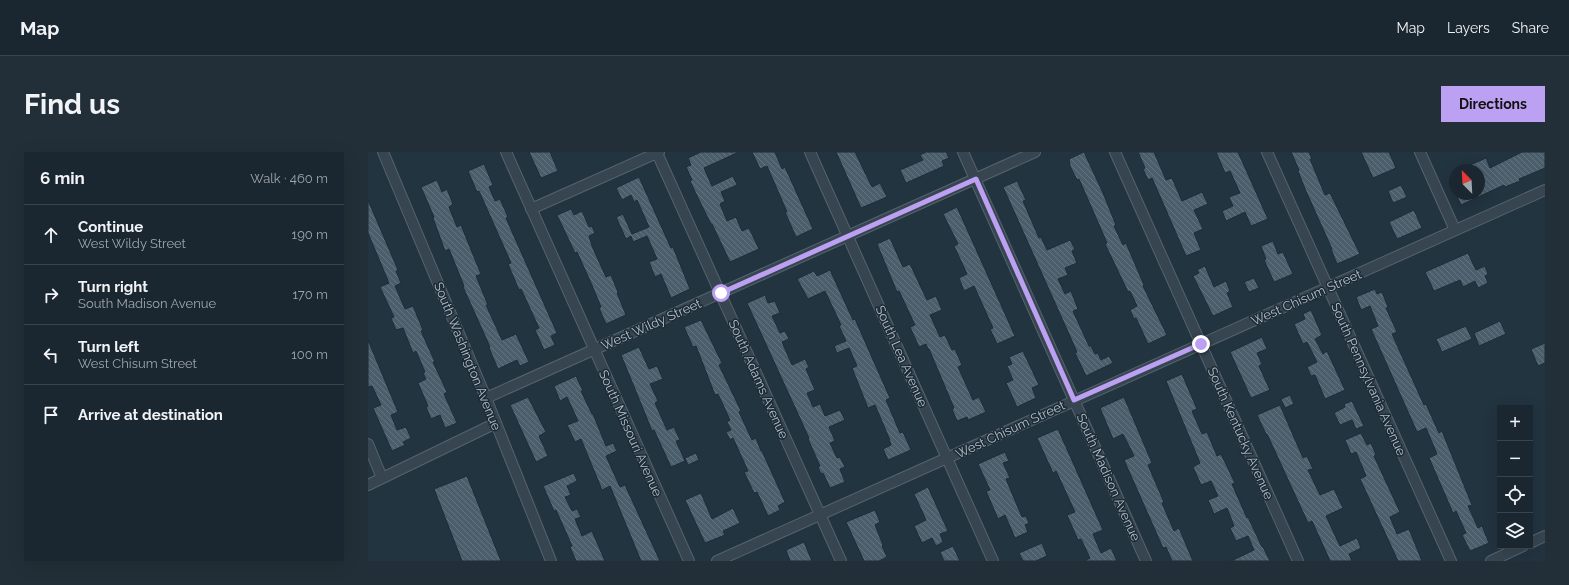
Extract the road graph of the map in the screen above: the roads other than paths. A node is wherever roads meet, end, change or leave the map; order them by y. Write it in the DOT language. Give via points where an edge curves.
graph roads {
  1 [pos="383,152"];
  2 [pos="506,152"];
  3 [pos="658,152"];
  4 [pos="810,152"];
  5 [pos="963,152"];
  6 [pos="1035,152"];
  7 [pos="1115,152"];
  8 [pos="1267,152"];
  9 [pos="1420,152"];
  10 [pos="976,179"];
  11 [pos="1545,190"];
  12 [pos="531,209"];
  13 [pos="1455,230"];
  14 [pos="848,237"];
  15 [pos="1328,288"];
  16 [pos="721,293"];
  17 [pos="1201,344"];
  18 [pos="594,350"];
  19 [pos="486,398"];
  20 [pos="1074,400"];
  21 [pos="496,423"];
  22 [pos="368,444"];
  23 [pos="947,458"];
  24 [pos="382,478"];
  25 [pos="368,484"];
  26 [pos="820,515"];
  27 [pos="1545,536"];
  28 [pos="1533,542"];
  29 [pos="1517,549"];
  30 [pos="551,561"];
  31 [pos="689,561"];
  32 [pos="717,561"];
  33 [pos="841,561"];
  34 [pos="993,561"];
  35 [pos="1146,561"];
  36 [pos="1298,561"];
  37 [pos="1451,561"];
  38 [pos="1491,561"];
  1 -- 19 [label="street, South Washington Avenue"];
  2 -- 12 [label="street, South Missouri Avenue"];
  3 -- 12 [label="street"];
  3 -- 16 [label="street, South Adams Avenue"];
  4 -- 14 [label="street, South Lea Avenue"];
  5 -- 10 [label="street, South Madison Avenue"];
  6 -- 10 [label="street, West Wildy Street"];
  7 -- 17 [label="street, South Kentucky Avenue"];
  8 -- 15 [label="street, South Pennsylvania Avenue"];
  9 -- 13 [label="street"];
  10 -- 14 [label="street, West Wildy Street"];
  10 -- 20 [label="street, South Madison Avenue"];
  11 -- 13 [label="street, West Chisum Street"];
  12 -- 18 [label="street, South Missouri Avenue"];
  13 -- 15 [label="street, West Chisum Street"];
  14 -- 16 [label="street, West Wildy Street"];
  14 -- 23 [label="street, South Lea Avenue"];
  15 -- 17 [label="street, West Chisum Street"];
  15 -- 37 [label="street, South Pennsylvania Avenue"];
  16 -- 18 [label="street, West Wildy Street"];
  16 -- 26 [label="street, South Adams Avenue"];
  17 -- 20 [label="street, West Chisum Street"];
  17 -- 36 [label="street, South Kentucky Avenue"];
  18 -- 19 [label="street, West Wildy Street"];
  18 -- 31 [label="street, South Missouri Avenue"];
  19 -- 21 [label="street, South Washington Avenue"];
  20 -- 23 [label="street, West Chisum Street"];
  20 -- 35 [label="street, South Madison Avenue"];
  21 -- 24 [label="street"];
  21 -- 30 [label="street, South Washington Avenue"];
  22 -- 24 [label="street"];
  23 -- 26 [label="street, West Chisum Street"];
  23 -- 34 [label="street, South Lea Avenue"];
  24 -- 25 [label="street"];
  26 -- 32 [label="street, West Chisum Street"];
  26 -- 33 [label="street, South Adams Avenue"];
  27 -- 28 [label="street"];
  29 -- 38 [label="street"];
}
